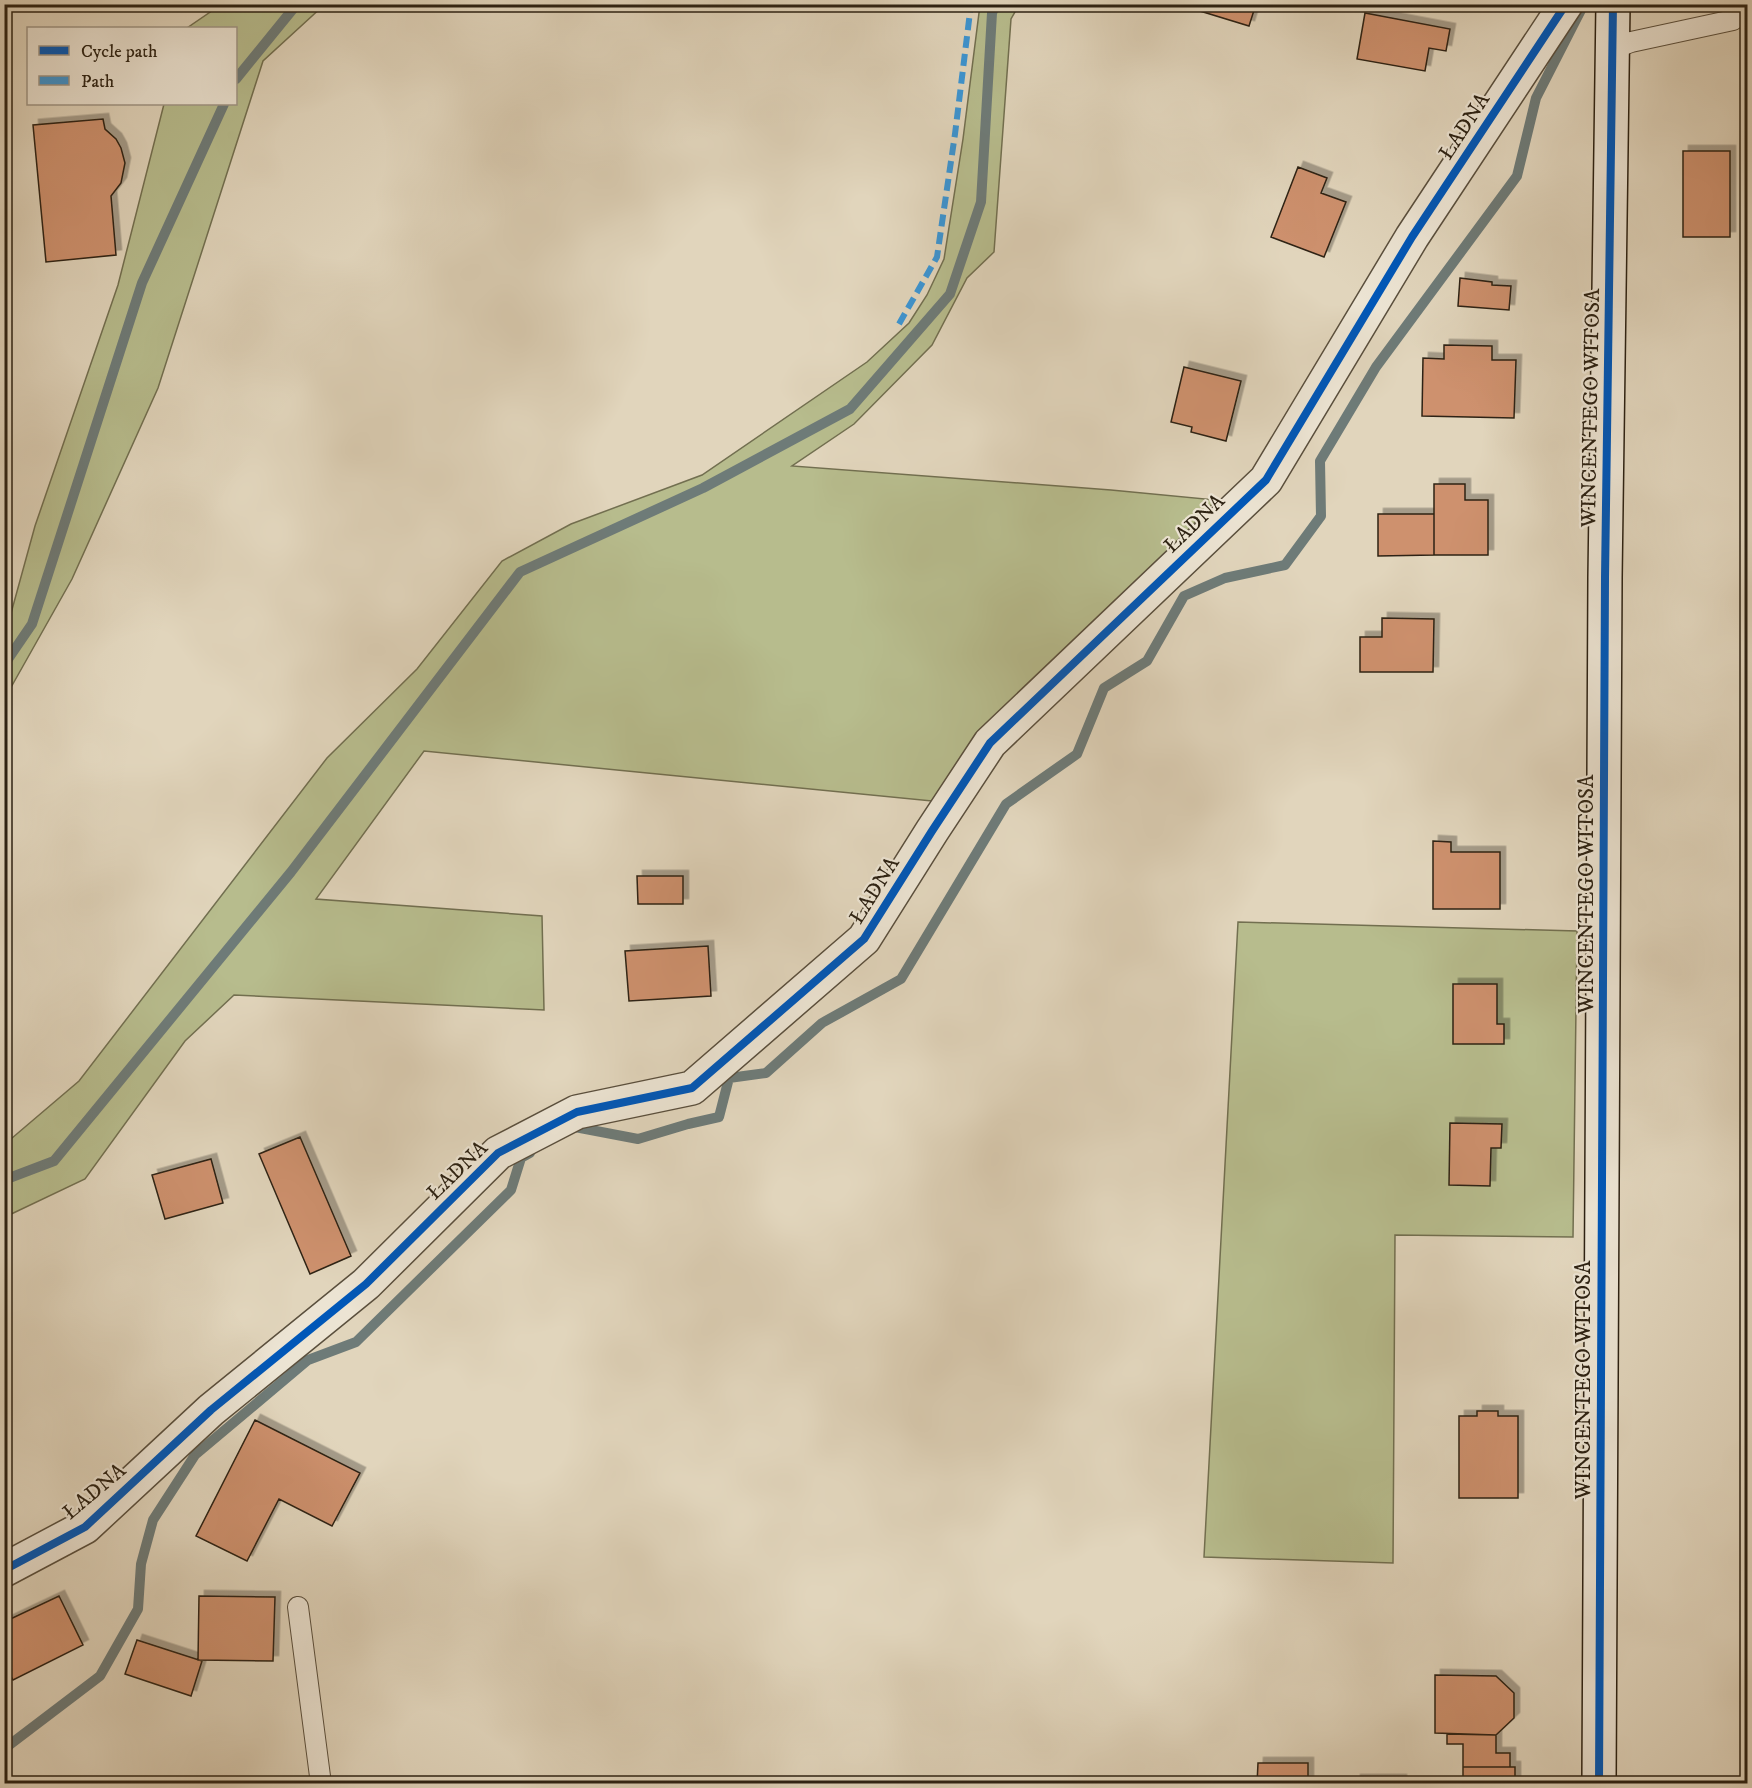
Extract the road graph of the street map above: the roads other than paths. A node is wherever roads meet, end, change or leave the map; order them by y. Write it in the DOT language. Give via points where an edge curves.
graph roads {
  1 [pos="1566,4"];
  2 [pos="1613,4"];
  3 [pos="1748,7"];
  4 [pos="1612,49"];
  5 [pos="4,1570"];
  6 [pos="298,1607"];
  7 [pos="321,1784"];
  8 [pos="1599,1784"];
  1 -- 5 [label="street, ŁADNA" via="1412,237 1266,480 990,743 864,939 692,1088 577,1112 498,1153 366,1284 211,1410 85,1527"];
  2 -- 4 [label="street, WINCENTEGO WITOSA"];
  3 -- 4 [label="lane" via="1733,20"];
  4 -- 8 [label="street, WINCENTEGO WITOSA"];
  6 -- 7 [label="lane"];
}
